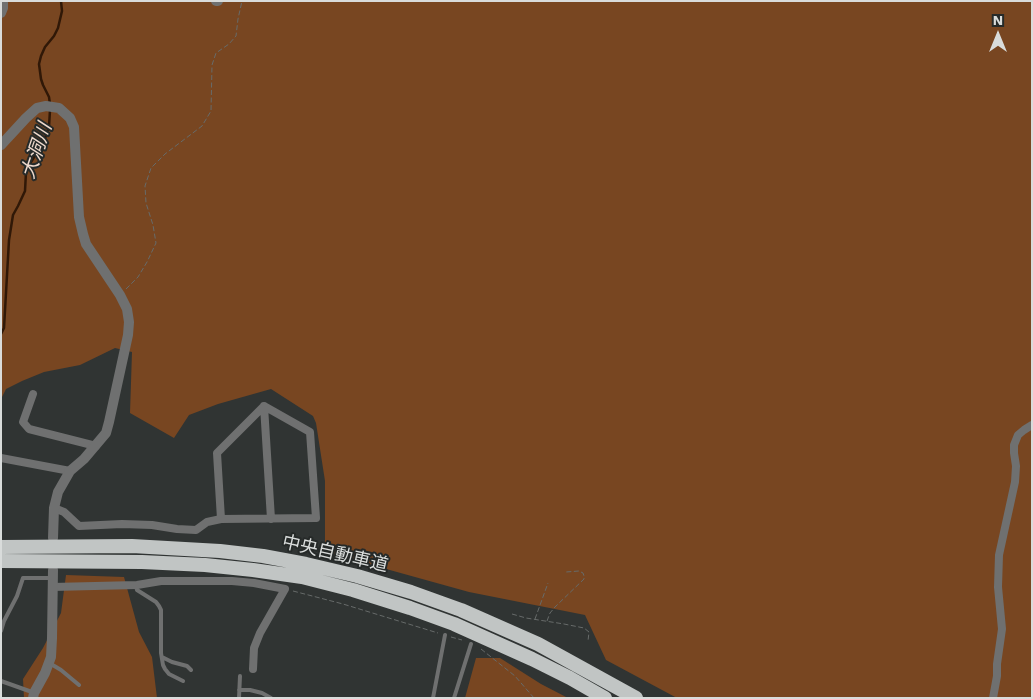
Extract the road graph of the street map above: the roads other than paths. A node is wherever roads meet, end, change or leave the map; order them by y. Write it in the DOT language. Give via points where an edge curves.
graph roads {
  1 [pos="3,1"];
  2 [pos="1,13"];
  3 [pos="1,146"];
  4 [pos="33,394"];
  5 [pos="264,406"];
  6 [pos="1032,425"];
  7 [pos="96,446"];
  8 [pos="1,458"];
  9 [pos="70,471"];
  10 [pos="54,508"];
  11 [pos="221,519"];
  12 [pos="270,519"];
  13 [pos="53,538"];
  14 [pos="1,547"];
  15 [pos="1,561"];
  16 [pos="52,578"];
  17 [pos="135,585"];
  18 [pos="1,631"];
  19 [pos="445,635"];
  20 [pos="471,644"];
  21 [pos="162,656"];
  22 [pos="48,663"];
  23 [pos="253,669"];
  24 [pos="191,670"];
  25 [pos="240,676"];
  26 [pos="1,681"];
  27 [pos="183,681"];
  28 [pos="78,685"];
  29 [pos="239,690"];
  30 [pos="34,695"];
  31 [pos="239,698"];
  32 [pos="271,698"];
  33 [pos="433,698"];
  34 [pos="454,698"];
  35 [pos="605,698"];
  36 [pos="636,698"];
  37 [pos="993,698"];
  1 -- 2 [label="street"];
  3 -- 7 [label="street" via="37,108 59,108 74,127 79,217 83,234 86,244 120,295 129,322 109,422 106,433"];
  4 -- 7 [label="street" via="23,422 29,429"];
  5 -- 11 [label="street" via="217,453"];
  5 -- 12 [label="street"];
  5 -- 12 [label="street" via="310,432 316,518"];
  6 -- 37 [label="street" via="1018,435 1014,445 1015,482 999,555 1002,629"];
  7 -- 9 [label="street"];
  8 -- 9 [label="street"];
  9 -- 10 [label="street" via="58,492"];
  10 -- 11 [label="street" via="64,512 78,526 152,525 196,530"];
  10 -- 13 [label="street"];
  11 -- 12 [label="street"];
  14 -- 36 [label="highway, 中央自動車道" via="132,546 220,551 263,556 357,576 461,610 538,644"];
  15 -- 35 [label="highway, 中央自動車道" via="205,565 302,578 352,590 454,624 532,659"];
  16 -- 17 [label="street"];
  16 -- 18 [label="lane" via="22,578"];
  16 -- 22 [label="street" via="52,638"];
  17 -- 21 [label="lane" via="161,610"];
  17 -- 23 [label="street" via="161,581 232,581 285,589 260,633 254,648"];
  19 -- 33 [label="lane"];
  20 -- 34 [label="lane"];
  21 -- 24 [label="lane"];
  21 -- 27 [label="lane" via="165,669"];
  22 -- 28 [label="lane"];
  22 -- 30 [label="street"];
  25 -- 29 [label="lane"];
  26 -- 30 [label="lane"];
  29 -- 31 [label="lane"];
  29 -- 32 [label="lane"];
}
